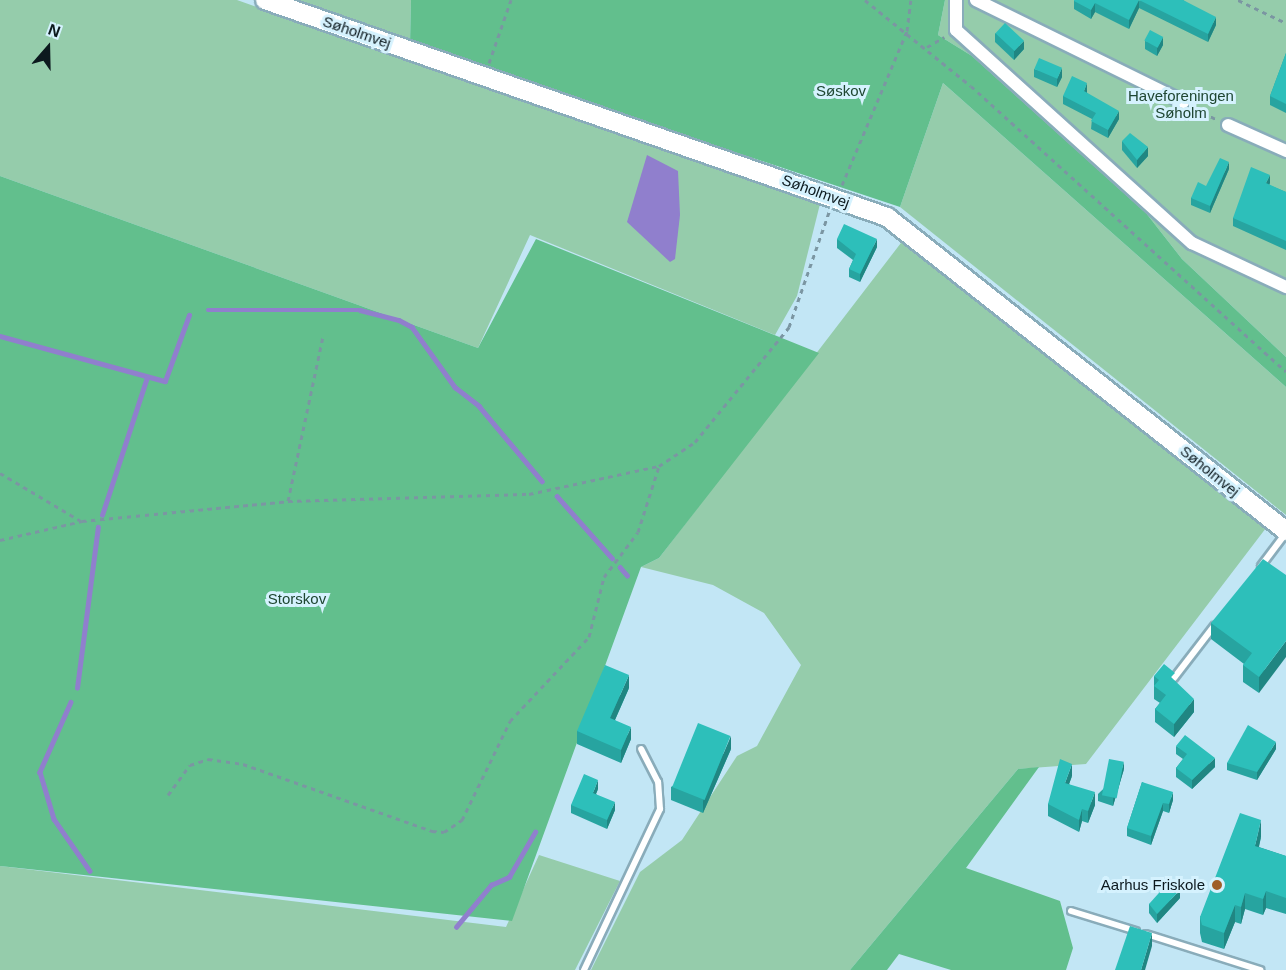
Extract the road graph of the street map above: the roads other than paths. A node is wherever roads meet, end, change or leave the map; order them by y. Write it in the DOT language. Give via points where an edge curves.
graph roads {
  1 [pos="265,0"];
  2 [pos="956,0"];
  3 [pos="976,0"];
  4 [pos="1183,102"];
  5 [pos="1228,125"];
  6 [pos="1286,151"];
  7 [pos="1286,286"];
  8 [pos="1286,532"];
  9 [pos="1251,578"];
  10 [pos="1223,615"];
  11 [pos="1174,678"];
  12 [pos="641,749"];
  13 [pos="1071,910"];
  14 [pos="584,970"];
  15 [pos="1260,970"];
  1 -- 8 [label="street, Søholmvej" via="835,197 918,237"];
  2 -- 7 [label="street" via="956,30 1192,243"];
  3 -- 4 [label="street"];
  5 -- 6 [label="street"];
  8 -- 9 [label="lane"];
  10 -- 11 [label="lane"];
  12 -- 14 [label="lane" via="658,782 660,809"];
  13 -- 15 [label="lane"];
}
